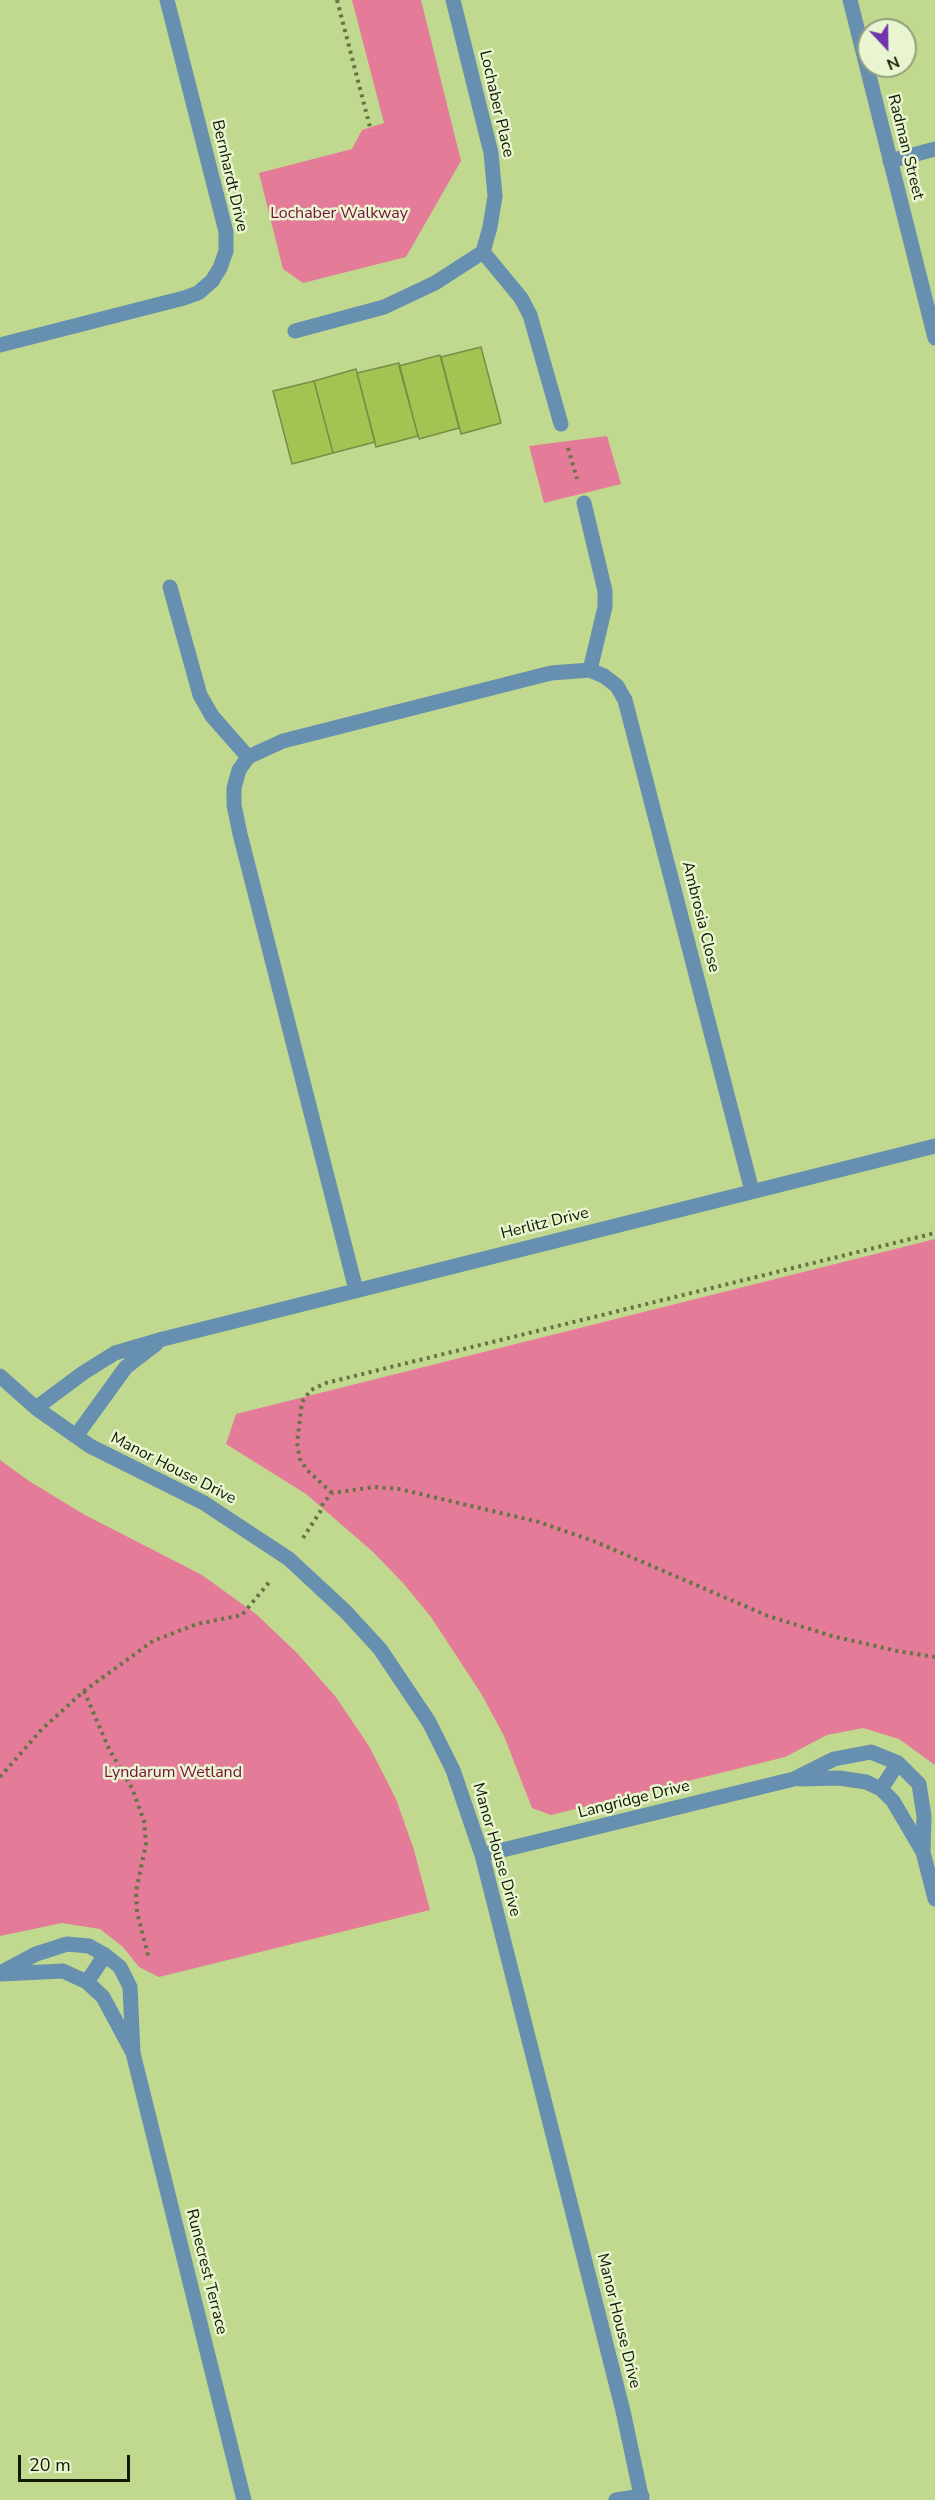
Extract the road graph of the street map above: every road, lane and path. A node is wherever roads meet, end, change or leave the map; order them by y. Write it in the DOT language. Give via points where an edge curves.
graph roads {
  1 [pos="167,0"];
  2 [pos="337,0"];
  3 [pos="453,0"];
  4 [pos="850,0"];
  5 [pos="371,131"];
  6 [pos="935,150"];
  7 [pos="890,161"];
  8 [pos="483,252"];
  9 [pos="295,331"];
  10 [pos="935,338"];
  11 [pos="0,345"];
  12 [pos="561,424"];
  13 [pos="584,503"];
  14 [pos="170,587"];
  15 [pos="590,670"];
  16 [pos="248,757"];
  17 [pos="935,1146"];
  18 [pos="752,1191"];
  19 [pos="935,1233"];
  20 [pos="356,1290"];
  21 [pos="163,1339"];
  22 [pos="0,1376"];
  23 [pos="36,1408"];
  24 [pos="76,1436"];
  25 [pos="332,1494"];
  26 [pos="289,1558"];
  27 [pos="935,1657"];
  28 [pos="84,1691"];
  29 [pos="898,1763"];
  30 [pos="0,1777"];
  31 [pos="794,1779"];
  32 [pos="881,1789"];
  33 [pos="923,1852"];
  34 [pos="482,1855"];
  35 [pos="935,1899"];
  36 [pos="105,1955"];
  37 [pos="150,1965"];
  38 [pos="0,1974"];
  39 [pos="87,1982"];
  40 [pos="133,2053"];
  41 [pos="642,2498"];
  42 [pos="244,2500"];
  43 [pos="616,2500"];
  1 -- 11 [label="street, Bernhardt Drive" via="226,232 226,251 220,268 205,287 184,298"];
  2 -- 5 [label="path"];
  3 -- 8 [label="street, Lochaber Place" via="491,153 495,196"];
  4 -- 7 [label="street, Radman Street"];
  6 -- 7 [label="street"];
  7 -- 10 [label="street, Radman Street"];
  8 -- 9 [label="street" via="435,283 384,307"];
  8 -- 12 [label="street" via="530,315"];
  12 -- 13 [label="path"];
  13 -- 15 [label="street" via="605,591"];
  14 -- 16 [label="street" via="200,695 212,716"];
  15 -- 16 [label="street" via="560,670 283,741"];
  15 -- 18 [label="street, Ambrosia Close" via="617,686 626,700"];
  16 -- 20 [label="street" via="236,779 234,805"];
  17 -- 18 [label="street, Herlitz Drive"];
  18 -- 20 [label="street, Herlitz Drive"];
  19 -- 25 [label="path" via="326,1383 311,1390 302,1402 297,1443 307,1470"];
  20 -- 21 [label="street, Herlitz Drive"];
  21 -- 23 [label="street, Herlitz Drive" via="115,1353"];
  21 -- 24 [label="street, Herlitz Drive" via="126,1367"];
  22 -- 23 [label="street, Manor House Drive"];
  23 -- 24 [label="street, Manor House Drive"];
  24 -- 26 [label="street, Manor House Drive" via="204,1503"];
  25 -- 26 [label="path"];
  25 -- 27 [label="path" via="374,1486 399,1489 539,1522 596,1542 768,1616 832,1636"];
  26 -- 28 [label="path" via="242,1615 173,1631"];
  26 -- 34 [label="street, Manor House Drive" via="380,1649 409,1690 453,1770"];
  28 -- 30 [label="path" via="42,1729"];
  28 -- 37 [label="path" via="144,1821 146,1844 136,1891"];
  29 -- 31 [label="street, Langridge Drive" via="871,1752 834,1759"];
  29 -- 32 [label="street"];
  29 -- 33 [label="street, Langridge Drive" via="919,1784 924,1816"];
  31 -- 32 [label="street, Langridge Drive" via="839,1778"];
  31 -- 34 [label="street, Langridge Drive"];
  32 -- 33 [label="street, Langridge Drive"];
  33 -- 35 [label="street, Langridge Drive"];
  34 -- 41 [label="street, Manor House Drive"];
  36 -- 38 [label="street, Runecrest Terrace" via="89,1946 67,1944 36,1954"];
  36 -- 39 [label="street"];
  36 -- 40 [label="street, Runecrest Terrace" via="120,1967 130,1987"];
  38 -- 39 [label="street, Runecrest Terrace" via="63,1971"];
  39 -- 40 [label="street, Runecrest Terrace" via="103,1997"];
  40 -- 42 [label="street, Runecrest Terrace"];
  41 -- 43 [label="street"];
}
